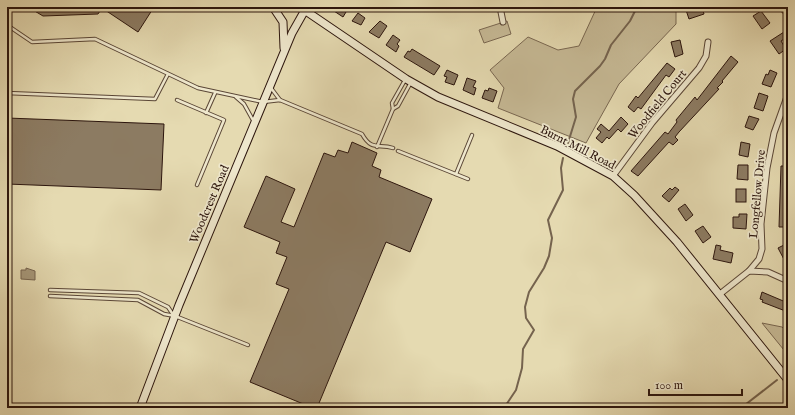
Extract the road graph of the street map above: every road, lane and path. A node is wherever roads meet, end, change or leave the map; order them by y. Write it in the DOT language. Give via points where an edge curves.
graph roads {
  1 [pos="274,7"];
  2 [pos="500,7"];
  3 [pos="781,7"];
  4 [pos="303,9"];
  5 [pos="788,14"];
  6 [pos="503,22"];
  7 [pos="7,26"];
  8 [pos="708,42"];
  9 [pos="283,54"];
  10 [pos="168,74"];
  11 [pos="408,80"];
  12 [pos="270,87"];
  13 [pos="215,92"];
  14 [pos="7,93"];
  15 [pos="788,94"];
  16 [pos="236,96"];
  17 [pos="177,100"];
  18 [pos="280,100"];
  19 [pos="264,102"];
  20 [pos="393,109"];
  21 [pos="206,113"];
  22 [pos="254,124"];
  23 [pos="472,135"];
  24 [pos="378,147"];
  25 [pos="393,148"];
  26 [pos="398,151"];
  27 [pos="456,174"];
  28 [pos="613,176"];
  29 [pos="468,179"];
  30 [pos="197,185"];
  31 [pos="8,227"];
  32 [pos="7,244"];
  33 [pos="748,271"];
  34 [pos="788,282"];
  35 [pos="50,290"];
  36 [pos="720,294"];
  37 [pos="50,296"];
  38 [pos="175,316"];
  39 [pos="248,345"];
  40 [pos="788,380"];
  41 [pos="140,408"];
  1 -- 9 [label="main road" via="283,22"];
  2 -- 6 [label="street"];
  3 -- 5 [label="street"];
  4 -- 9 [label="main road, Woodcrest Road"];
  4 -- 11 [label="main road, Burnt Mill Road"];
  7 -- 10 [label="lane" via="32,42 96,39"];
  8 -- 28 [label="street, Woodfield Court" via="706,56 699,68 652,123"];
  9 -- 12 [label="main road, Woodcrest Road"];
  10 -- 13 [label="lane" via="198,88"];
  10 -- 14 [label="lane" via="155,99"];
  11 -- 20 [label="lane" via="398,106"];
  11 -- 20 [label="lane" via="392,102"];
  11 -- 28 [label="main road, Burnt Mill Road" via="438,97 557,146"];
  12 -- 18 [label="lane"];
  12 -- 19 [label="main road, Woodcrest Road"];
  13 -- 16 [label="lane"];
  13 -- 21 [label="lane"];
  15 -- 33 [label="street, Longfellow Drive" via="774,133 767,168 761,224 762,249"];
  16 -- 19 [label="lane"];
  16 -- 22 [label="lane" via="244,104"];
  17 -- 21 [label="lane"];
  18 -- 19 [label="lane"];
  18 -- 24 [label="lane" via="362,134 370,144"];
  19 -- 22 [label="main road, Woodcrest Road"];
  20 -- 24 [label="lane"];
  21 -- 30 [label="lane" via="224,120"];
  22 -- 38 [label="main road, Woodcrest Road"];
  23 -- 27 [label="lane"];
  24 -- 25 [label="lane"];
  26 -- 27 [label="lane"];
  27 -- 29 [label="lane"];
  28 -- 36 [label="main road, Burnt Mill Road" via="634,194"];
  31 -- 32 [label="lane"];
  33 -- 34 [label="street" via="768,272"];
  33 -- 36 [label="street, Longfellow Drive"];
  35 -- 38 [label="lane" via="139,293 168,307"];
  36 -- 40 [label="main road, Burnt Mill Road"];
  37 -- 38 [label="lane" via="138,300 164,314"];
  38 -- 39 [label="lane"];
  38 -- 41 [label="main road, Woodcrest Road"];
}
